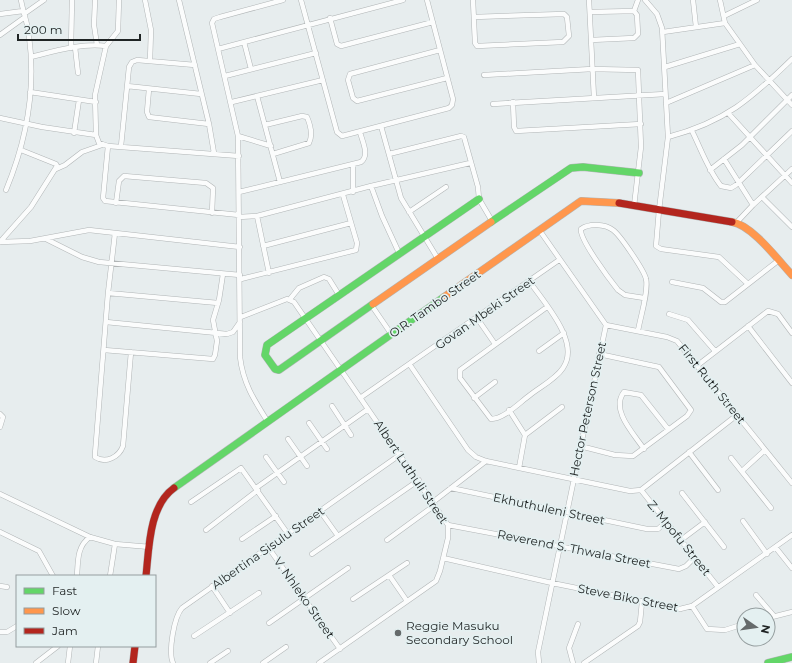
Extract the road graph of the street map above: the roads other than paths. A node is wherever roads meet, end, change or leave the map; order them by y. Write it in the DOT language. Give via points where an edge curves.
graph roads {
  1 [pos="21,0"];
  2 [pos="44,0"];
  3 [pos="72,0"];
  4 [pos="120,0"];
  5 [pos="145,0"];
  6 [pos="180,0"];
  7 [pos="283,0"];
  8 [pos="302,0"];
  9 [pos="403,0"];
  10 [pos="427,0"];
  11 [pos="472,0"];
  12 [pos="589,0"];
  13 [pos="638,0"];
  14 [pos="645,0"];
  15 [pos="693,0"];
  16 [pos="720,0"];
  17 [pos="757,0"];
  18 [pos="95,1"];
  19 [pos="634,11"];
  20 [pos="590,12"];
  21 [pos="0,14"];
  22 [pos="24,14"];
  23 [pos="724,16"];
  24 [pos="474,17"];
  25 [pos="330,18"];
  26 [pos="433,22"];
  27 [pos="725,23"];
  28 [pos="308,24"];
  29 [pos="696,27"];
  30 [pos="663,32"];
  31 [pos="0,35"];
  32 [pos="591,40"];
  33 [pos="244,42"];
  34 [pos="740,44"];
  35 [pos="97,45"];
  36 [pos="106,46"];
  37 [pos="73,47"];
  38 [pos="218,49"];
  39 [pos="440,50"];
  40 [pos="316,53"];
  41 [pos="31,56"];
  42 [pos="792,58"];
  43 [pos="150,61"];
  44 [pos="195,65"];
  45 [pos="755,65"];
  46 [pos="665,67"];
  47 [pos="252,69"];
  48 [pos="592,69"];
  49 [pos="78,73"];
  50 [pos="484,75"];
  51 [pos="225,76"];
  52 [pos="447,78"];
  53 [pos="323,80"];
  54 [pos="769,81"];
  55 [pos="127,86"];
  56 [pos="149,89"];
  57 [pos="30,92"];
  58 [pos="201,94"];
  59 [pos="665,94"];
  60 [pos="792,95"];
  61 [pos="257,96"];
  62 [pos="640,96"];
  63 [pos="594,98"];
  64 [pos="79,100"];
  65 [pos="787,100"];
  66 [pos="96,102"];
  67 [pos="232,102"];
  68 [pos="513,102"];
  69 [pos="666,103"];
  70 [pos="493,104"];
  71 [pos="792,105"];
  72 [pos="729,114"];
  73 [pos="0,118"];
  74 [pos="26,124"];
  75 [pos="209,124"];
  76 [pos="641,124"];
  77 [pos="265,125"];
  78 [pos="381,126"];
  79 [pos="692,131"];
  80 [pos="792,131"];
  81 [pos="74,132"];
  82 [pos="360,132"];
  83 [pos="96,135"];
  84 [pos="238,136"];
  85 [pos="749,137"];
  86 [pos="668,138"];
  87 [pos="102,145"];
  88 [pos="108,146"];
  89 [pos="121,146"];
  90 [pos="271,146"];
  91 [pos="21,150"];
  92 [pos="214,153"];
  93 [pos="273,154"];
  94 [pos="389,154"];
  95 [pos="765,155"];
  96 [pos="238,156"];
  97 [pos="724,159"];
  98 [pos="470,163"];
  99 [pos="353,164"];
  100 [pos="56,168"];
  101 [pos="792,169"];
  102 [pos="710,170"];
  103 [pos="639,173"];
  104 [pos="785,176"];
  105 [pos="396,181"];
  106 [pos="280,182"];
  107 [pos="740,182"];
  108 [pos="792,183"];
  109 [pos="371,186"];
  110 [pos="446,187"];
  111 [pos="6,190"];
  112 [pos="239,192"];
  113 [pos="353,192"];
  114 [pos="343,195"];
  115 [pos="762,197"];
  116 [pos="479,198"];
  117 [pos="116,203"];
  118 [pos="753,205"];
  119 [pos="634,206"];
  120 [pos="659,210"];
  121 [pos="409,212"];
  122 [pos="212,213"];
  123 [pos="239,216"];
  124 [pos="257,216"];
  125 [pos="492,221"];
  126 [pos="737,222"];
  127 [pos="351,223"];
  128 [pos="792,227"];
  129 [pos="540,230"];
  130 [pos="115,233"];
  131 [pos="423,236"];
  132 [pos="46,238"];
  133 [pos="263,246"];
  134 [pos="240,247"];
  135 [pos="399,253"];
  136 [pos="438,259"];
  137 [pos="559,260"];
  138 [pos="779,260"];
  139 [pos="111,264"];
  140 [pos="268,273"];
  141 [pos="224,274"];
  142 [pos="792,275"];
  143 [pos="241,277"];
  144 [pos="530,282"];
  145 [pos="672,282"];
  146 [pos="748,284"];
  147 [pos="108,293"];
  148 [pos="339,295"];
  149 [pos="644,298"];
  150 [pos="290,299"];
  151 [pos="218,303"];
  152 [pos="372,306"];
  153 [pos="547,307"];
  154 [pos="669,314"];
  155 [pos="306,318"];
  156 [pos="478,318"];
  157 [pos="241,319"];
  158 [pos="106,322"];
  159 [pos="606,325"];
  160 [pos="748,326"];
  161 [pos="638,331"];
  162 [pos="215,333"];
  163 [pos="564,333"];
  164 [pos="392,334"];
  165 [pos="792,334"];
  166 [pos="322,341"];
  167 [pos="495,344"];
  168 [pos="104,350"];
  169 [pos="538,350"];
  170 [pos="715,351"];
  171 [pos="131,352"];
  172 [pos="599,354"];
  173 [pos="410,365"];
  174 [pos="698,365"];
  175 [pos="341,370"];
  176 [pos="495,382"];
  177 [pos="792,383"];
  178 [pos="360,398"];
  179 [pos="474,398"];
  180 [pos="332,406"];
  181 [pos="562,406"];
  182 [pos="368,409"];
  183 [pos="510,410"];
  184 [pos="0,414"];
  185 [pos="737,415"];
  186 [pos="268,422"];
  187 [pos="309,423"];
  188 [pos="345,424"];
  189 [pos="0,426"];
  190 [pos="668,429"];
  191 [pos="351,434"];
  192 [pos="526,435"];
  193 [pos="288,439"];
  194 [pos="321,441"];
  195 [pos="580,446"];
  196 [pos="327,448"];
  197 [pos="644,449"];
  198 [pos="765,450"];
  199 [pos="689,452"];
  200 [pos="401,454"];
  201 [pos="300,455"];
  202 [pos="266,457"];
  203 [pos="731,458"];
  204 [pos="486,461"];
  205 [pos="308,466"];
  206 [pos="519,468"];
  207 [pos="742,471"];
  208 [pos="277,472"];
  209 [pos="573,478"];
  210 [pos="419,480"];
  211 [pos="284,482"];
  212 [pos="792,484"];
  213 [pos="451,488"];
  214 [pos="257,489"];
  215 [pos="641,490"];
  216 [pos="718,490"];
  217 [pos="682,493"];
  218 [pos="0,494"];
  219 [pos="190,502"];
  220 [pos="434,503"];
  221 [pos="771,508"];
  222 [pos="320,511"];
  223 [pos="566,512"];
  224 [pos="276,516"];
  225 [pos="743,521"];
  226 [pos="666,522"];
  227 [pos="705,522"];
  228 [pos="448,525"];
  229 [pos="206,530"];
  230 [pos="0,532"];
  231 [pos="288,534"];
  232 [pos="792,535"];
  233 [pos="338,536"];
  234 [pos="90,537"];
  235 [pos="242,539"];
  236 [pos="387,540"];
  237 [pos="681,540"];
  238 [pos="116,544"];
  239 [pos="150,547"];
  240 [pos="268,547"];
  241 [pos="560,547"];
  242 [pos="724,547"];
  243 [pos="776,548"];
  244 [pos="312,554"];
  245 [pos="767,554"];
  246 [pos="695,557"];
  247 [pos="443,558"];
  248 [pos="407,562"];
  249 [pos="348,568"];
  250 [pos="792,568"];
  251 [pos="52,575"];
  252 [pos="77,575"];
  253 [pos="110,575"];
  254 [pos="146,575"];
  255 [pos="389,575"];
  256 [pos="552,583"];
  257 [pos="0,586"];
  258 [pos="212,586"];
  259 [pos="7,587"];
  260 [pos="718,587"];
  261 [pos="259,592"];
  262 [pos="756,595"];
  263 [pos="304,598"];
  264 [pos="353,599"];
  265 [pos="408,601"];
  266 [pos="642,602"];
  267 [pos="692,606"];
  268 [pos="766,607"];
  269 [pos="792,612"];
  270 [pos="230,613"];
  271 [pos="776,616"];
  272 [pos="269,623"];
  273 [pos="578,624"];
  274 [pos="736,626"];
  275 [pos="16,627"];
  276 [pos="0,632"];
  277 [pos="194,636"];
  278 [pos="57,647"];
  279 [pos="70,647"];
  280 [pos="98,647"];
  281 [pos="135,647"];
  282 [pos="286,647"];
  283 [pos="340,649"];
  284 [pos="228,651"];
  285 [pos="792,657"];
  286 [pos="266,662"];
  287 [pos="36,663"];
  288 [pos="68,663"];
  289 [pos="96,663"];
  290 [pos="133,663"];
  291 [pos="172,663"];
  292 [pos="210,663"];
  293 [pos="320,663"];
  294 [pos="539,663"];
  295 [pos="573,663"];
  296 [pos="584,663"];
  297 [pos="768,663"];
  1 -- 22 [label="street"];
  2 -- 22 [label="street"];
  3 -- 37 [label="street"];
  4 -- 36 [label="street" via="118,31"];
  5 -- 43 [label="street" via="151,30"];
  6 -- 44 [label="street"];
  7 -- 38 [label="street" via="215,18 212,25"];
  8 -- 28 [label="street"];
  9 -- 25 [label="street"];
  10 -- 26 [label="street"];
  11 -- 24 [label="street"];
  12 -- 20 [label="street"];
  13 -- 19 [label="street"];
  14 -- 30 [label="street" via="657,14"];
  15 -- 29 [label="street"];
  16 -- 23 [label="street"];
  17 -- 23 [label="street"];
  18 -- 35 [label="street" via="94,32"];
  19 -- 20 [label="street"];
  19 -- 32 [label="street" via="637,15 636,38"];
  20 -- 32 [label="street"];
  21 -- 22 [label="street"];
  22 -- 31 [label="street"];
  22 -- 41 [label="street"];
  23 -- 27 [label="street"];
  24 -- 24 [label="street" via="475,43 478,46 560,42 569,36 568,17 564,14"];
  25 -- 26 [label="street" via="338,44 341,46"];
  25 -- 28 [label="street"];
  26 -- 39 [label="street"];
  27 -- 29 [label="street"];
  27 -- 34 [label="street"];
  28 -- 33 [label="street"];
  28 -- 40 [label="street"];
  29 -- 30 [label="street"];
  30 -- 46 [label="street"];
  32 -- 48 [label="street"];
  33 -- 38 [label="street"];
  33 -- 47 [label="street"];
  34 -- 45 [label="street"];
  34 -- 46 [label="street"];
  35 -- 36 [label="street"];
  35 -- 37 [label="street"];
  36 -- 66 [label="street" via="96,88"];
  37 -- 41 [label="street"];
  37 -- 49 [label="street"];
  38 -- 51 [label="street"];
  39 -- 52 [label="street"];
  39 -- 52 [label="street" via="352,73 348,78 351,92 357,101"];
  40 -- 47 [label="street"];
  40 -- 53 [label="street"];
  41 -- 57 [label="street"];
  42 -- 54 [label="street"];
  43 -- 44 [label="street"];
  43 -- 55 [label="street" via="132,62"];
  44 -- 58 [label="street"];
  45 -- 54 [label="street"];
  45 -- 69 [label="street"];
  46 -- 59 [label="street"];
  47 -- 51 [label="street"];
  48 -- 50 [label="street"];
  48 -- 62 [label="street" via="636,69 639,73"];
  48 -- 63 [label="street"];
  51 -- 67 [label="street"];
  52 -- 78 [label="street" via="453,99 451,107"];
  53 -- 61 [label="street"];
  53 -- 82 [label="street" via="338,134 344,136"];
  54 -- 65 [label="street"];
  54 -- 72 [label="street"];
  55 -- 56 [label="street"];
  55 -- 89 [label="street"];
  56 -- 58 [label="street"];
  56 -- 75 [label="street" via="146,112 148,116"];
  57 -- 64 [label="street"];
  57 -- 74 [label="street"];
  58 -- 75 [label="street"];
  59 -- 62 [label="street"];
  59 -- 69 [label="street"];
  60 -- 65 [label="street"];
  61 -- 67 [label="street"];
  61 -- 77 [label="street"];
  62 -- 63 [label="street"];
  62 -- 76 [label="street"];
  63 -- 68 [label="street"];
  64 -- 66 [label="street"];
  64 -- 81 [label="street"];
  65 -- 71 [label="street"];
  65 -- 85 [label="street"];
  66 -- 83 [label="street"];
  67 -- 84 [label="street"];
  68 -- 70 [label="street"];
  68 -- 76 [label="street" via="516,131"];
  69 -- 86 [label="street"];
  72 -- 79 [label="street"];
  72 -- 85 [label="street"];
  73 -- 74 [label="street"];
  74 -- 81 [label="street"];
  74 -- 91 [label="street"];
  75 -- 92 [label="street"];
  76 -- 103 [label="street"];
  77 -- 90 [label="street"];
  77 -- 93 [label="street" via="302,116 309,122 312,136 309,143"];
  78 -- 82 [label="street"];
  78 -- 94 [label="street"];
  79 -- 86 [label="street"];
  79 -- 102 [label="street"];
  80 -- 95 [label="street"];
  81 -- 83 [label="street"];
  82 -- 99 [label="street" via="366,155"];
  83 -- 87 [label="street"];
  84 -- 90 [label="street"];
  84 -- 96 [label="street"];
  85 -- 95 [label="street"];
  85 -- 97 [label="street"];
  86 -- 120 [label="street"];
  87 -- 88 [label="street"];
  87 -- 100 [label="street" via="82,152"];
  88 -- 89 [label="street"];
  88 -- 117 [label="street" via="103,199"];
  89 -- 92 [label="street"];
  90 -- 93 [label="street"];
  91 -- 100 [label="street" via="56,164"];
  91 -- 111 [label="street"];
  92 -- 96 [label="street"];
  93 -- 106 [label="street"];
  94 -- 98 [label="street" via="462,136 465,139"];
  94 -- 105 [label="street"];
  95 -- 104 [label="street"];
  95 -- 107 [label="street"];
  96 -- 112 [label="street"];
  97 -- 102 [label="street"];
  97 -- 107 [label="street"];
  98 -- 105 [label="street"];
  98 -- 116 [label="street"];
  99 -- 106 [label="street"];
  99 -- 113 [label="street"];
  100 -- 132 [label="street" via="31,207 0,242 18,243"];
  101 -- 104 [label="street"];
  102 -- 107 [label="street" via="723,187 732,188"];
  103 -- 119 [label="street"];
  103 -- 125 [label="main road" via="571,168"];
  104 -- 108 [label="street"];
  104 -- 115 [label="street"];
  105 -- 109 [label="street"];
  105 -- 121 [label="street"];
  106 -- 112 [label="street"];
  107 -- 118 [label="street"];
  109 -- 113 [label="street"];
  109 -- 135 [label="street"];
  110 -- 121 [label="street"];
  112 -- 123 [label="street"];
  113 -- 114 [label="street"];
  114 -- 124 [label="street"];
  114 -- 127 [label="street"];
  115 -- 118 [label="street"];
  115 -- 128 [label="street"];
  116 -- 125 [label="street"];
  116 -- 131 [label="main road"];
  117 -- 122 [label="street"];
  117 -- 122 [label="street" via="119,181 124,176 206,183 213,188"];
  118 -- 126 [label="street"];
  119 -- 120 [label="main road, O.R. Tambo Street"];
  119 -- 129 [label="main road, O.R. Tambo Street" via="581,201"];
  120 -- 126 [label="main road, O.R. Tambo Street"];
  120 -- 146 [label="street" via="657,247 719,257"];
  121 -- 131 [label="street"];
  122 -- 123 [label="street"];
  123 -- 124 [label="street"];
  123 -- 134 [label="street"];
  124 -- 133 [label="street"];
  125 -- 136 [label="main road"];
  126 -- 138 [label="main road, O.R. Tambo Street" via="748,228"];
  127 -- 133 [label="street"];
  127 -- 140 [label="street" via="358,246 356,250"];
  129 -- 137 [label="street, Hector Peterson Street"];
  129 -- 164 [label="main road, O.R. Tambo Street"];
  130 -- 132 [label="street" via="85,230"];
  130 -- 134 [label="street"];
  130 -- 139 [label="street"];
  131 -- 135 [label="main road"];
  131 -- 136 [label="street"];
  132 -- 139 [label="street" via="82,257"];
  133 -- 140 [label="street"];
  134 -- 143 [label="street"];
  135 -- 148 [label="main road"];
  136 -- 152 [label="main road"];
  137 -- 144 [label="street, Govan Mbeki Street"];
  137 -- 159 [label="street, Hector Peterson Street"];
  138 -- 142 [label="main road, O.R. Tambo Street"];
  138 -- 146 [label="street"];
  139 -- 141 [label="street"];
  139 -- 147 [label="street"];
  140 -- 143 [label="street"];
  141 -- 143 [label="street"];
  141 -- 151 [label="street"];
  143 -- 157 [label="street"];
  144 -- 153 [label="street"];
  144 -- 156 [label="street, Govan Mbeki Street"];
  145 -- 146 [label="street" via="706,289 723,303"];
  147 -- 151 [label="street"];
  147 -- 158 [label="street"];
  148 -- 150 [label="street" via="329,279 324,277 299,288"];
  148 -- 155 [label="main road"];
  149 -- 149 [label="street" via="644,273 614,231 592,225 581,229 586,244 618,290 626,295"];
  149 -- 161 [label="street"];
  150 -- 155 [label="street, Albert Luthuli Street"];
  150 -- 157 [label="street"];
  151 -- 162 [label="street" via="213,320"];
  152 -- 164 [label="street"];
  152 -- 166 [label="main road"];
  153 -- 163 [label="street"];
  153 -- 167 [label="street"];
  154 -- 170 [label="street" via="688,320"];
  155 -- 166 [label="street, Albert Luthuli Street"];
  155 -- 166 [label="main road" via="267,346 265,355 279,370"];
  156 -- 167 [label="street"];
  156 -- 173 [label="street, Govan Mbeki Street"];
  157 -- 162 [label="street" via="232,333"];
  157 -- 186 [label="street" via="242,374 247,388"];
  158 -- 162 [label="street"];
  158 -- 168 [label="street"];
  159 -- 161 [label="street, First Ruth Street"];
  159 -- 172 [label="street, Hector Peterson Street"];
  160 -- 165 [label="street" via="765,313 772,311 778,314"];
  160 -- 170 [label="street"];
  160 -- 177 [label="street"];
  161 -- 174 [label="street, First Ruth Street" via="677,341"];
  162 -- 171 [label="street" via="216,353 212,359"];
  163 -- 169 [label="street"];
  163 -- 183 [label="street" via="568,350 564,367"];
  164 -- 175 [label="main road, O.R. Tambo Street"];
  166 -- 175 [label="street, Albert Luthuli Street"];
  167 -- 179 [label="street" via="459,371 460,378"];
  168 -- 171 [label="street"];
  168 -- 171 [label="street" via="95,454 96,458 105,460 119,453 123,446"];
  170 -- 174 [label="street"];
  172 -- 190 [label="street" via="659,367 691,410 687,416"];
  172 -- 195 [label="street, Hector Peterson Street"];
  173 -- 178 [label="street, Govan Mbeki Street"];
  173 -- 204 [label="street" via="468,450"];
  174 -- 185 [label="street, First Ruth Street"];
  175 -- 178 [label="street, Albert Luthuli Street"];
  175 -- 186 [label="main road, O.R. Tambo Street"];
  176 -- 179 [label="street"];
  178 -- 182 [label="street, Albert Luthuli Street"];
  179 -- 183 [label="street" via="491,419"];
  180 -- 188 [label="street"];
  181 -- 192 [label="street"];
  182 -- 188 [label="street"];
  182 -- 200 [label="street, Albert Luthuli Street"];
  183 -- 192 [label="street"];
  184 -- 189 [label="street" via="3,417"];
  185 -- 198 [label="street, First Ruth Street"];
  185 -- 199 [label="street"];
  186 -- 239 [label="main road, O.R. Tambo Street" via="167,495 156,517"];
  187 -- 194 [label="street"];
  188 -- 191 [label="street"];
  188 -- 194 [label="street"];
  190 -- 197 [label="street"];
  190 -- 197 [label="street" via="646,400 635,393 624,392 620,410"];
  192 -- 206 [label="street"];
  193 -- 201 [label="street"];
  194 -- 196 [label="street"];
  194 -- 201 [label="street"];
  195 -- 197 [label="street" via="628,457"];
  195 -- 209 [label="street, Hector Peterson Street"];
  198 -- 207 [label="street"];
  198 -- 212 [label="street, First Ruth Street"];
  199 -- 215 [label="street"];
  199 -- 216 [label="street"];
  200 -- 210 [label="street, Albert Luthuli Street"];
  200 -- 222 [label="street, Albertina Sisulu Street"];
  201 -- 205 [label="street"];
  201 -- 208 [label="street"];
  202 -- 208 [label="street"];
  203 -- 207 [label="street"];
  204 -- 206 [label="street"];
  204 -- 213 [label="street"];
  206 -- 209 [label="street"];
  207 -- 221 [label="street"];
  208 -- 211 [label="street"];
  208 -- 214 [label="street"];
  209 -- 215 [label="street"];
  209 -- 223 [label="street, Hector Peterson Street"];
  210 -- 220 [label="street, Albert Luthuli Street"];
  210 -- 233 [label="street"];
  213 -- 220 [label="street"];
  213 -- 223 [label="street, Ekhuthuleni Street"];
  214 -- 219 [label="street" via="240,468"];
  214 -- 224 [label="street"];
  214 -- 229 [label="street"];
  215 -- 226 [label="street, Z. Mpofu Street"];
  217 -- 227 [label="street"];
  218 -- 234 [label="street"];
  220 -- 228 [label="street, Albert Luthuli Street"];
  220 -- 236 [label="street"];
  222 -- 231 [label="street, Albertina Sisulu Street"];
  222 -- 233 [label="street"];
  223 -- 226 [label="street, Ekhuthuleni Street" via="647,529 658,529"];
  223 -- 241 [label="street, Hector Peterson Street"];
  224 -- 231 [label="street"];
  224 -- 235 [label="street"];
  225 -- 245 [label="street"];
  226 -- 237 [label="street, Z. Mpofu Street"];
  227 -- 237 [label="street"];
  227 -- 242 [label="street"];
  228 -- 241 [label="street, Reverend S. Thwala Street"];
  228 -- 247 [label="street, Albert Luthuli Street"];
  230 -- 251 [label="street" via="38,551"];
  231 -- 240 [label="street, Albertina Sisulu Street"];
  232 -- 243 [label="street, Steve Biko Street"];
  233 -- 244 [label="street"];
  234 -- 238 [label="street"];
  234 -- 252 [label="street" via="80,550"];
  237 -- 246 [label="street, Z. Mpofu Street"];
  238 -- 239 [label="street"];
  238 -- 253 [label="street"];
  239 -- 254 [label="main road, O.R. Tambo Street"];
  240 -- 258 [label="street, Albertina Sisulu Street"];
  240 -- 263 [label="street, V. Nhleko Street"];
  241 -- 246 [label="street, Reverend S. Thwala Street" via="679,569"];
  241 -- 256 [label="street, Hector Peterson Street"];
  243 -- 245 [label="street, Steve Biko Street"];
  243 -- 250 [label="street"];
  245 -- 260 [label="street, Steve Biko Street"];
  246 -- 260 [label="street, Z. Mpofu Street"];
  247 -- 256 [label="street, Steve Biko Street"];
  247 -- 265 [label="street, Albert Luthuli Street" via="436,581"];
  248 -- 255 [label="street"];
  249 -- 263 [label="street"];
  255 -- 264 [label="street"];
  255 -- 265 [label="street"];
  256 -- 266 [label="street, Steve Biko Street"];
  256 -- 294 [label="street, Hector Peterson Street" via="537,654"];
  257 -- 259 [label="street"];
  258 -- 270 [label="street"];
  258 -- 291 [label="street, Albertina Sisulu Street" via="182,608 178,614 171,647"];
  260 -- 267 [label="street, Steve Biko Street"];
  261 -- 270 [label="street"];
  262 -- 268 [label="street"];
  263 -- 272 [label="street"];
  263 -- 283 [label="street, V. Nhleko Street"];
  265 -- 283 [label="street, Albert Luthuli Street"];
  266 -- 267 [label="street, Steve Biko Street" via="676,609"];
  266 -- 296 [label="street" via="638,626"];
  267 -- 274 [label="street" via="707,629 724,630"];
  269 -- 271 [label="street"];
  270 -- 277 [label="street"];
  273 -- 295 [label="street" via="569,648"];
  275 -- 276 [label="street" via="8,632"];
  278 -- 287 [label="street"];
  279 -- 288 [label="street"];
  280 -- 289 [label="street"];
  281 -- 290 [label="main road"];
  282 -- 286 [label="street"];
  283 -- 293 [label="street, Albert Luthuli Street"];
  284 -- 292 [label="street"];
  285 -- 297 [label="main road"];
}
